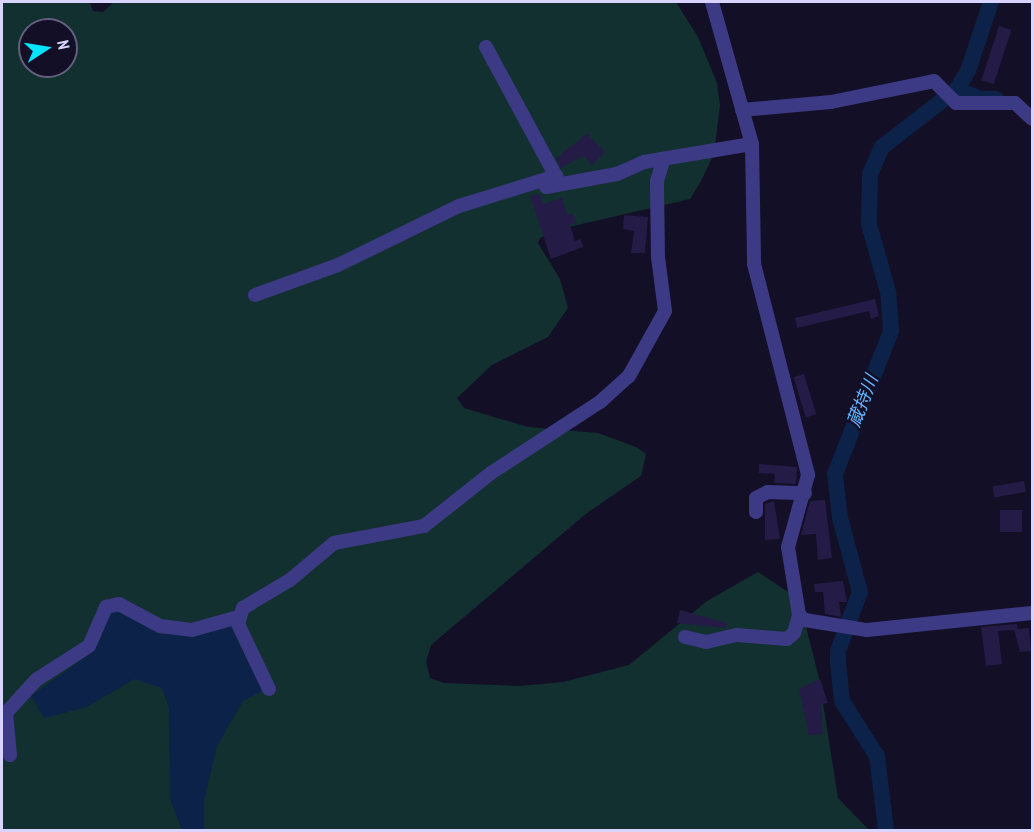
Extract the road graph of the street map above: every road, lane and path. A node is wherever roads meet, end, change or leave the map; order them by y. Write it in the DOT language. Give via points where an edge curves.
graph roads {
  1 [pos="712,2"];
  2 [pos="486,47"];
  3 [pos="742,110"];
  4 [pos="1032,119"];
  5 [pos="752,144"];
  6 [pos="663,161"];
  7 [pos="554,182"];
  8 [pos="255,295"];
  9 [pos="805,493"];
  10 [pos="756,512"];
  11 [pos="1032,613"];
  12 [pos="799,615"];
  13 [pos="238,617"];
  14 [pos="685,637"];
  15 [pos="269,689"];
  16 [pos="2,742"];
  1 -- 3 [label="street"];
  2 -- 7 [label="street"];
  3 -- 4 [label="street" via="831,102 934,81 956,103 1015,103"];
  3 -- 5 [label="street"];
  5 -- 6 [label="street"];
  5 -- 9 [label="street" via="754,264 805,458"];
  6 -- 7 [label="street"];
  6 -- 13 [label="street" via="657,181 658,257 665,311 623,382 424,526 334,543 290,580 243,608"];
  7 -- 8 [label="street" via="472,201 338,265"];
  9 -- 10 [label="street" via="768,492 756,498"];
  9 -- 12 [label="street" via="788,547"];
  11 -- 12 [label="street" via="878,630 805,620"];
  12 -- 14 [label="street" via="794,633 787,639 737,635 706,642"];
  13 -- 15 [label="street"];
  13 -- 16 [label="street" via="192,630 160,626 119,604 105,608 89,646 36,680 6,712 10,755"];
}
